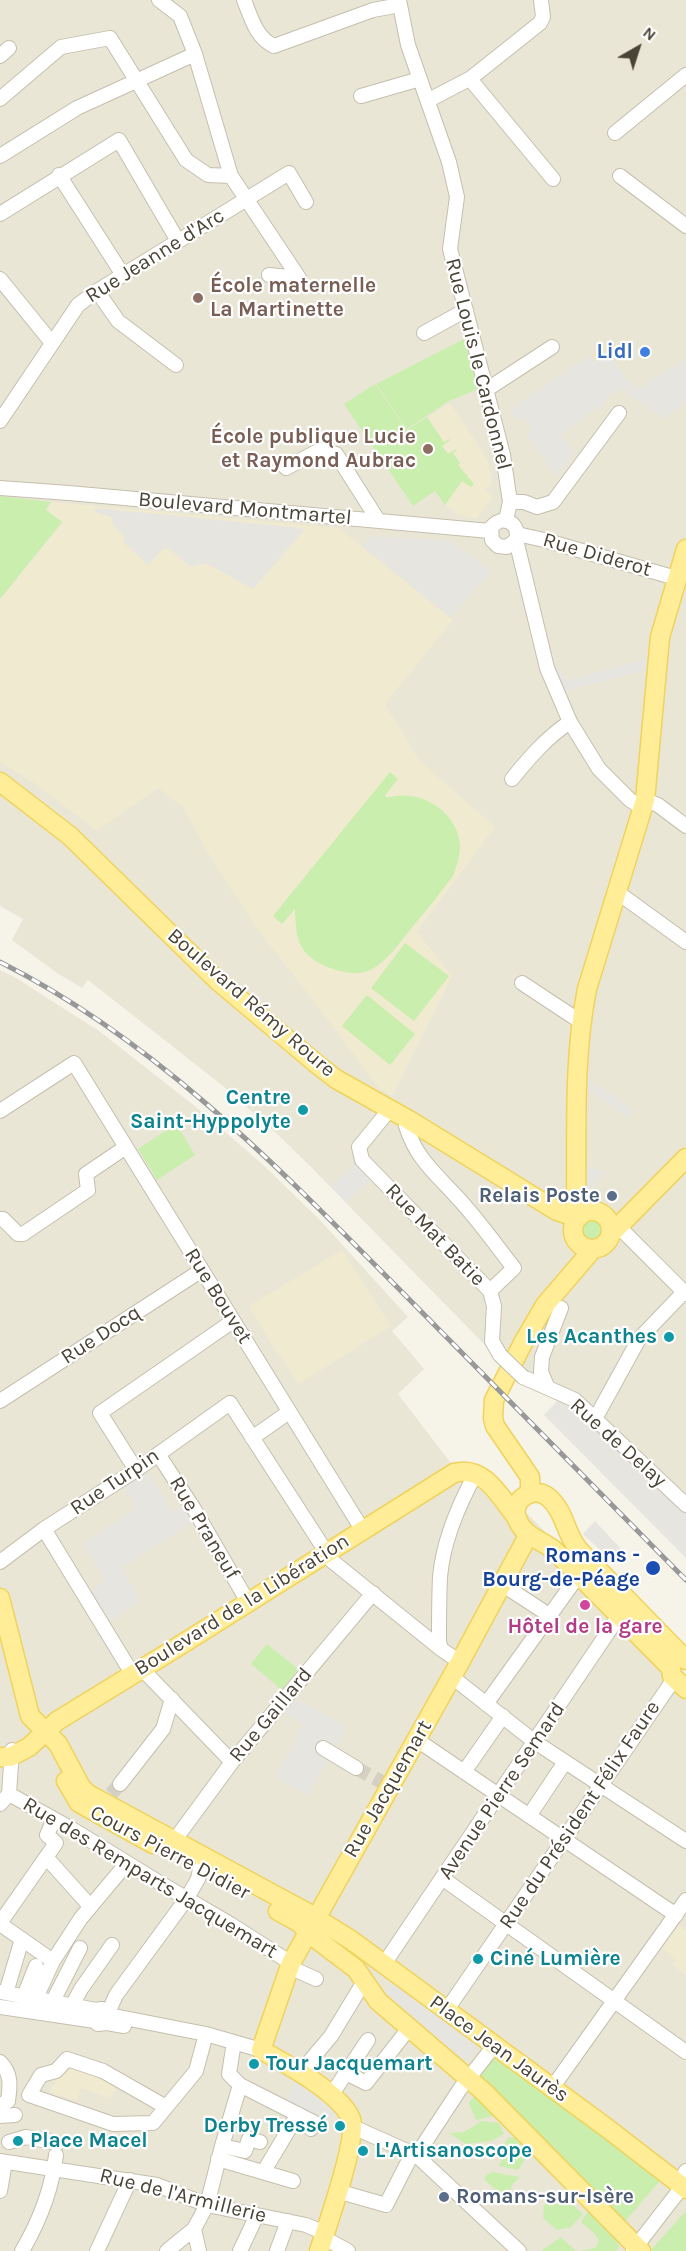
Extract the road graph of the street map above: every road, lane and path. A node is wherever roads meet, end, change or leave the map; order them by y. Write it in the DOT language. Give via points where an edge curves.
graph roads {
  1 [pos="159,0"];
  2 [pos="244,0"];
  3 [pos="541,0"];
  4 [pos="400,2"];
  5 [pos="195,54"];
  6 [pos="686,75"];
  7 [pos="420,80"];
  8 [pos="470,80"];
  9 [pos="138,82"];
  10 [pos="361,96"];
  11 [pos="0,99"];
  12 [pos="429,100"];
  13 [pos="615,133"];
  14 [pos="0,156"];
  15 [pos="59,175"];
  16 [pos="231,176"];
  17 [pos="620,176"];
  18 [pos="553,179"];
  19 [pos="247,198"];
  20 [pos="306,202"];
  21 [pos="0,213"];
  22 [pos="686,226"];
  23 [pos="178,241"];
  24 [pos="123,275"];
  25 [pos="269,275"];
  26 [pos="0,279"];
  27 [pos="97,291"];
  28 [pos="466,310"];
  29 [pos="424,333"];
  30 [pos="52,343"];
  31 [pos="552,347"];
  32 [pos="176,365"];
  33 [pos="486,390"];
  34 [pos="619,413"];
  35 [pos="0,421"];
  36 [pos="286,468"];
  37 [pos="0,488"];
  38 [pos="510,502"];
  39 [pos="378,520"];
  40 [pos="506,520"];
  41 [pos="490,531"];
  42 [pos="512,541"];
  43 [pos="686,549"];
  44 [pos="679,583"];
  45 [pos="570,722"];
  46 [pos="512,780"];
  47 [pos="0,782"];
  48 [pos="644,804"];
  49 [pos="686,826"];
  50 [pos="617,892"];
  51 [pos="686,942"];
  52 [pos="522,983"];
  53 [pos="581,1020"];
  54 [pos="390,1109"];
  55 [pos="0,1111"];
  56 [pos="409,1120"];
  57 [pos="126,1147"];
  58 [pos="686,1158"];
  59 [pos="576,1190"];
  60 [pos="553,1208"];
  61 [pos="0,1219"];
  62 [pos="616,1226"];
  63 [pos="582,1229"];
  64 [pos="202,1270"];
  65 [pos="490,1291"];
  66 [pos="685,1293"];
  67 [pos="561,1308"];
  68 [pos="233,1321"];
  69 [pos="547,1386"];
  70 [pos="0,1401"];
  71 [pos="289,1412"];
  72 [pos="595,1419"];
  73 [pos="252,1438"];
  74 [pos="158,1454"];
  75 [pos="136,1470"];
  76 [pos="476,1473"];
  77 [pos="494,1488"];
  78 [pos="532,1495"];
  79 [pos="686,1505"];
  80 [pos="517,1518"];
  81 [pos="564,1524"];
  82 [pos="44,1529"];
  83 [pos="362,1529"];
  84 [pos="529,1534"];
  85 [pos="545,1543"];
  86 [pos="326,1553"];
  87 [pos="0,1562"];
  88 [pos="578,1576"];
  89 [pos="503,1585"];
  90 [pos="373,1593"];
  91 [pos="0,1598"];
  92 [pos="248,1602"];
  93 [pos="549,1615"];
  94 [pos="619,1616"];
  95 [pos="4,1638"];
  96 [pos="441,1649"];
  97 [pos="456,1669"];
  98 [pos="138,1672"];
  99 [pos="681,1674"];
  100 [pos="172,1699"];
  101 [pos="486,1704"];
  102 [pos="503,1716"];
  103 [pos="47,1731"];
  104 [pos="417,1740"];
  105 [pos="535,1742"];
  106 [pos="322,1748"];
  107 [pos="6,1752"];
  108 [pos="232,1762"];
  109 [pos="565,1762"];
  110 [pos="356,1768"];
  111 [pos="464,1772"];
  112 [pos="601,1785"];
  113 [pos="112,1794"];
  114 [pos="498,1795"];
  115 [pos="4,1799"];
  116 [pos="529,1816"];
  117 [pos="54,1819"];
  118 [pos="564,1840"];
  119 [pos="174,1841"];
  120 [pos="686,1841"];
  121 [pos="46,1857"];
  122 [pos="127,1863"];
  123 [pos="200,1869"];
  124 [pos="442,1878"];
  125 [pos="187,1898"];
  126 [pos="686,1900"];
  127 [pos="90,1906"];
  128 [pos="676,1915"];
  129 [pos="0,1923"];
  130 [pos="506,1923"];
  131 [pos="312,1925"];
  132 [pos="22,1939"];
  133 [pos="112,1945"];
  134 [pos="80,1948"];
  135 [pos="52,1961"];
  136 [pos="384,1964"];
  137 [pos="290,1965"];
  138 [pos="36,1966"];
  139 [pos="316,1979"];
  140 [pos="365,1980"];
  141 [pos="3,1992"];
  142 [pos="30,1997"];
  143 [pos="53,2001"];
  144 [pos="615,2001"];
  145 [pos="73,2004"];
  146 [pos="0,2007"];
  147 [pos="446,2011"];
  148 [pos="103,2016"];
  149 [pos="410,2026"];
  150 [pos="206,2034"];
  151 [pos="368,2040"];
  152 [pos="234,2042"];
  153 [pos="494,2046"];
  154 [pos="261,2050"];
  155 [pos="686,2052"];
  156 [pos="0,2062"];
  157 [pos="299,2073"];
  158 [pos="346,2073"];
  159 [pos="464,2083"];
  160 [pos="240,2085"];
  161 [pos="552,2088"];
  162 [pos="332,2094"];
  163 [pos="166,2107"];
  164 [pos="5,2113"];
  165 [pos="298,2114"];
  166 [pos="353,2127"];
  167 [pos="311,2129"];
  168 [pos="9,2142"];
  169 [pos="260,2142"];
  170 [pos="222,2145"];
  171 [pos="56,2155"];
  172 [pos="416,2155"];
  173 [pos="218,2159"];
  174 [pos="2,2161"];
  175 [pos="264,2171"];
  176 [pos="681,2180"];
  177 [pos="293,2181"];
  178 [pos="129,2182"];
  179 [pos="0,2191"];
  180 [pos="337,2191"];
  181 [pos="207,2205"];
  182 [pos="256,2215"];
  183 [pos="288,2221"];
  184 [pos="194,2229"];
  185 [pos="324,2233"];
  186 [pos="630,2247"];
  187 [pos="22,2251"];
  188 [pos="97,2251"];
  189 [pos="167,2251"];
  190 [pos="199,2251"];
  191 [pos="240,2251"];
  192 [pos="277,2251"];
  193 [pos="319,2251"];
  194 [pos="348,2251"];
  195 [pos="519,2251"];
  1 -- 5 [label="street" via="180,16"];
  2 -- 4 [label="street" via="261,37 274,46"];
  3 -- 8 [label="street" via="540,24"];
  4 -- 7 [label="street, Rue Louis le Cardonnel"];
  5 -- 9 [label="street"];
  5 -- 16 [label="street"];
  6 -- 13 [label="street"];
  7 -- 10 [label="street"];
  7 -- 12 [label="street, Rue Louis le Cardonnel"];
  8 -- 12 [label="street"];
  8 -- 18 [label="street"];
  9 -- 11 [label="street" via="110,38 61,47"];
  9 -- 14 [label="street" via="77,108"];
  9 -- 16 [label="street" via="186,160 208,175"];
  12 -- 28 [label="street, Rue Louis le Cardonnel" via="457,197 450,249"];
  15 -- 21 [label="street"];
  15 -- 23 [label="street" via="119,140"];
  15 -- 24 [label="street"];
  16 -- 19 [label="street"];
  17 -- 22 [label="street"];
  19 -- 20 [label="street, Rue Jeanne d'Arc" via="289,173"];
  19 -- 23 [label="street, Rue Jeanne d'Arc"];
  19 -- 25 [label="street" via="298,278"];
  23 -- 24 [label="street, Rue Jeanne d'Arc"];
  24 -- 27 [label="street, Rue Jeanne d'Arc"];
  26 -- 30 [label="street"];
  27 -- 30 [label="street, Rue Jeanne d'Arc" via="78,305"];
  27 -- 32 [label="street" via="118,321"];
  28 -- 29 [label="street"];
  28 -- 33 [label="street, Rue Louis le Cardonnel"];
  30 -- 35 [label="street, Rue Jeanne d'Arc"];
  31 -- 33 [label="street"];
  33 -- 38 [label="street, Rue Louis le Cardonnel" via="503,455"];
  34 -- 38 [label="street" via="553,502 537,507"];
  36 -- 39 [label="street" via="320,450 336,454"];
  37 -- 39 [label="street, Boulevard Montmartel"];
  38 -- 40 [label="street, Rue Louis le Cardonnel"];
  39 -- 41 [label="street, Boulevard Montmartel"];
  40 -- 41 [label="street" via="496,523"];
  40 -- 42 [label="street" via="513,523"];
  41 -- 42 [label="street" via="495,544"];
  42 -- 44 [label="street, Rue Diderot" via="544,540"];
  42 -- 45 [label="street" via="547,668"];
  43 -- 44 [label="main road"];
  44 -- 48 [label="main road" via="660,637"];
  45 -- 46 [label="street" via="539,748"];
  45 -- 48 [label="street" via="599,768 630,800"];
  47 -- 54 [label="main road, Boulevard Rémy Roure" via="70,837 218,981 295,1047 336,1079"];
  48 -- 49 [label="street" via="658,805"];
  48 -- 50 [label="main road"];
  50 -- 51 [label="street"];
  50 -- 53 [label="main road"];
  52 -- 53 [label="street"];
  53 -- 59 [label="main road"];
  54 -- 56 [label="main road, Boulevard Rémy Roure"];
  54 -- 65 [label="street, Rue Mat Batie" via="359,1147 362,1160"];
  55 -- 57 [label="street, Rue Bouvet" via="74,1063"];
  56 -- 60 [label="main road, Boulevard Rémy Roure"];
  56 -- 65 [label="street" via="406,1126 412,1145 514,1268"];
  57 -- 61 [label="street" via="86,1174 88,1190 24,1234 18,1234"];
  57 -- 64 [label="street, Rue Bouvet"];
  58 -- 62 [label="main road"];
  59 -- 60 [label="main road"];
  59 -- 63 [label="main road"];
  60 -- 63 [label="main road, Boulevard Rémy Roure"];
  62 -- 63 [label="main road" via="602,1214"];
  62 -- 63 [label="main road" via="605,1245"];
  62 -- 66 [label="street"];
  63 -- 78 [label="main road" via="569,1275 545,1305 494,1400 495,1426 538,1474"];
  64 -- 68 [label="street, Rue Bouvet"];
  64 -- 70 [label="street, Rue Docq"];
  65 -- 69 [label="street, Rue Mat Batie, bridge" via="494,1306 492,1341 500,1355 523,1377"];
  66 -- 72 [label="street" via="639,1340"];
  67 -- 69 [label="street" via="542,1357 541,1372"];
  68 -- 71 [label="street, Rue Bouvet"];
  68 -- 75 [label="street" via="100,1413"];
  69 -- 72 [label="street, Rue de Delay" via="575,1400"];
  71 -- 73 [label="street"];
  71 -- 83 [label="street, Rue Bouvet"];
  72 -- 79 [label="street, Rue de Delay"];
  73 -- 74 [label="street, Rue Turpin" via="230,1403"];
  73 -- 86 [label="street"];
  74 -- 75 [label="street, Rue Turpin"];
  74 -- 92 [label="street, Rue Praneuf"];
  75 -- 82 [label="street, Rue Turpin"];
  76 -- 77 [label="main road"];
  76 -- 83 [label="main road, Boulevard de la Libération" via="454,1473"];
  76 -- 96 [label="street" via="457,1514 443,1559"];
  77 -- 78 [label="main road"];
  77 -- 80 [label="main road"];
  78 -- 80 [label="main road" via="517,1504"];
  78 -- 81 [label="main road" via="559,1509"];
  80 -- 84 [label="main road"];
  81 -- 85 [label="main road" via="558,1537"];
  81 -- 99 [label="main road" via="578,1549"];
  82 -- 87 [label="street, Rue Turpin"];
  82 -- 98 [label="street"];
  83 -- 86 [label="main road, Boulevard de la Libération"];
  84 -- 85 [label="main road"];
  84 -- 89 [label="main road, Rue Jacquemart"];
  85 -- 88 [label="main road"];
  86 -- 90 [label="street"];
  86 -- 92 [label="main road, Boulevard de la Libération"];
  88 -- 93 [label="street"];
  88 -- 94 [label="main road"];
  89 -- 93 [label="street"];
  89 -- 97 [label="main road, Rue Jacquemart"];
  90 -- 96 [label="street"];
  90 -- 108 [label="street, Rue Gaillard"];
  91 -- 95 [label="main road"];
  92 -- 98 [label="main road, Boulevard de la Libération"];
  93 -- 101 [label="street"];
  94 -- 99 [label="main road"];
  94 -- 105 [label="street, Avenue Pierre Semard"];
  95 -- 103 [label="main road" via="17,1670 42,1707"];
  96 -- 97 [label="street"];
  97 -- 101 [label="street"];
  97 -- 104 [label="main road, Rue Jacquemart"];
  98 -- 100 [label="street"];
  98 -- 103 [label="main road, Boulevard de la Libération"];
  99 -- 112 [label="street, Rue du Président Félix Faure"];
  100 -- 108 [label="street"];
  100 -- 113 [label="street" via="163,1729"];
  101 -- 102 [label="street"];
  102 -- 105 [label="street"];
  102 -- 111 [label="street"];
  103 -- 107 [label="main road, Boulevard de la Libération"];
  103 -- 113 [label="main road, Cours Pierre Didier" via="87,1794"];
  103 -- 123 [label="main road, Cours Pierre Didier" via="48,1751 79,1803"];
  104 -- 111 [label="street"];
  104 -- 131 [label="main road, Rue Jacquemart" via="386,1784"];
  105 -- 109 [label="street"];
  105 -- 114 [label="street, Avenue Pierre Semard"];
  106 -- 110 [label="street"];
  107 -- 115 [label="street"];
  108 -- 119 [label="street, Rue Gaillard"];
  109 -- 112 [label="street"];
  109 -- 116 [label="street"];
  111 -- 114 [label="street"];
  112 -- 118 [label="street, Rue du Président Félix Faure"];
  112 -- 120 [label="street"];
  113 -- 119 [label="main road, Cours Pierre Didier"];
  114 -- 116 [label="street"];
  114 -- 124 [label="street, Avenue Pierre Semard"];
  115 -- 117 [label="street, Rue des Remparts Jacquemart"];
  116 -- 118 [label="street"];
  117 -- 121 [label="street" via="48,1835 56,1843"];
  117 -- 122 [label="street, Rue des Remparts Jacquemart"];
  118 -- 128 [label="street"];
  118 -- 130 [label="street, Rue du Président Félix Faure"];
  119 -- 131 [label="main road, Cours Pierre Didier"];
  121 -- 127 [label="street"];
  121 -- 129 [label="street"];
  122 -- 125 [label="street, Rue des Remparts Jacquemart"];
  122 -- 127 [label="street"];
  123 -- 125 [label="street"];
  123 -- 131 [label="main road, Cours Pierre Didier" via="300,1923"];
  124 -- 130 [label="street"];
  124 -- 136 [label="street, Avenue Pierre Semard"];
  125 -- 137 [label="street, Rue des Remparts Jacquemart"];
  125 -- 148 [label="street"];
  126 -- 128 [label="street"];
  127 -- 135 [label="street"];
  128 -- 144 [label="street"];
  129 -- 132 [label="street"];
  130 -- 144 [label="street"];
  130 -- 147 [label="street, Rue du Président Félix Faure"];
  131 -- 136 [label="main road, Place Jean Jaurès"];
  131 -- 137 [label="main road, Rue Jacquemart"];
  131 -- 140 [label="main road, Place Jean Jaurès"];
  132 -- 135 [label="street"];
  132 -- 141 [label="street"];
  133 -- 145 [label="street"];
  134 -- 143 [label="street"];
  135 -- 142 [label="street"];
  136 -- 147 [label="main road, Place Jean Jaurès"];
  137 -- 139 [label="street, Rue des Remparts Jacquemart"];
  137 -- 154 [label="main road, Rue Jacquemart"];
  138 -- 142 [label="street"];
  140 -- 149 [label="main road, Place Jean Jaurès" via="378,2001"];
  140 -- 157 [label="street" via="331,2036"];
  141 -- 142 [label="street"];
  142 -- 143 [label="street"];
  143 -- 145 [label="street"];
  144 -- 155 [label="street"];
  144 -- 161 [label="street"];
  145 -- 148 [label="street"];
  146 -- 148 [label="street"];
  147 -- 153 [label="main road, Place Jean Jaurès"];
  148 -- 150 [label="street" via="197,2038"];
  149 -- 158 [label="street" via="366,2084"];
  149 -- 159 [label="main road, Place Jean Jaurès"];
  150 -- 152 [label="street"];
  150 -- 163 [label="street" via="196,2071"];
  151 -- 158 [label="street"];
  152 -- 154 [label="street"];
  152 -- 160 [label="street" via="229,2074"];
  153 -- 159 [label="street"];
  153 -- 161 [label="main road, Place Jean Jaurès"];
  154 -- 157 [label="main road"];
  156 -- 164 [label="street" via="8,2070 10,2082"];
  157 -- 162 [label="main road"];
  158 -- 162 [label="street"];
  159 -- 172 [label="street"];
  159 -- 186 [label="main road, Place Jean Jaurès"];
  160 -- 165 [label="street"];
  160 -- 170 [label="street"];
  161 -- 176 [label="main road, Place Jean Jaurès"];
  162 -- 166 [label="main road" via="348,2113"];
  163 -- 163 [label="street" via="103,2071 67,2059 57,2071 41,2075 29,2095 113,2124 153,2123"];
  165 -- 167 [label="street" via="312,2122"];
  165 -- 175 [label="street"];
  166 -- 172 [label="street"];
  166 -- 180 [label="main road" via="352,2144"];
  168 -- 171 [label="street" via="26,2138"];
  169 -- 170 [label="street" via="249,2139 245,2151"];
  170 -- 173 [label="street"];
  171 -- 174 [label="street, Rue de l'Armillerie"];
  171 -- 178 [label="street, Rue de l'Armillerie"];
  171 -- 187 [label="street" via="36,2228"];
  172 -- 180 [label="street" via="409,2160 386,2205"];
  172 -- 195 [label="street"];
  173 -- 175 [label="street"];
  173 -- 181 [label="street"];
  174 -- 179 [label="street"];
  175 -- 177 [label="street"];
  176 -- 186 [label="street, Place Jean Jaurès"];
  178 -- 181 [label="street, Rue de l'Armillerie" via="157,2186"];
  178 -- 188 [label="street"];
  180 -- 185 [label="main road"];
  181 -- 182 [label="street, Rue de l'Armillerie"];
  181 -- 184 [label="street"];
  182 -- 183 [label="street, Rue de l'Armillerie"];
  182 -- 191 [label="street"];
  183 -- 185 [label="street, Rue de l'Armillerie"];
  183 -- 192 [label="street"];
  184 -- 189 [label="street"];
  184 -- 190 [label="street"];
  185 -- 193 [label="main road"];
  185 -- 194 [label="street, Rue de l'Armillerie" via="326,2239"];
}
